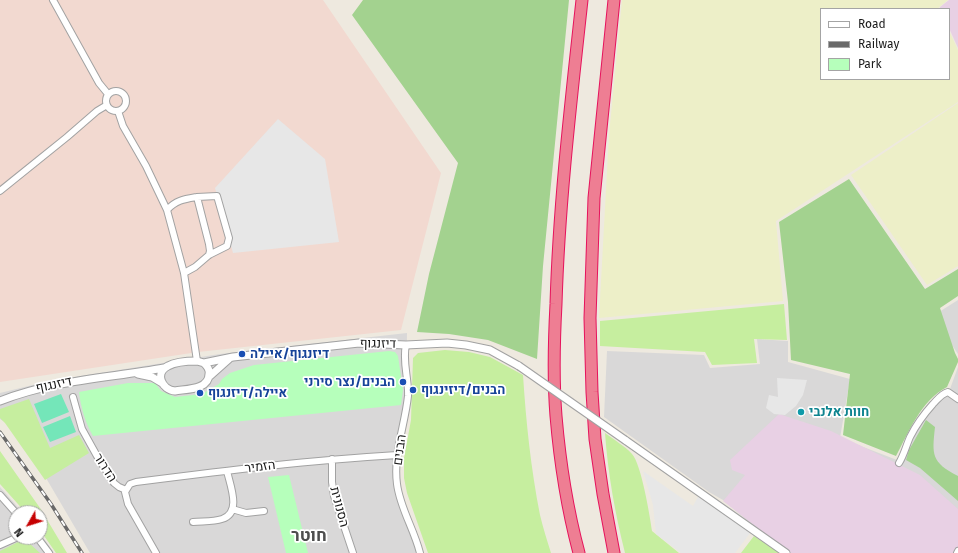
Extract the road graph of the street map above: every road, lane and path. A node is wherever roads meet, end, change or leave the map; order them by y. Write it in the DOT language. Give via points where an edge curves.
graph roads {
  1 [pos="53,0"];
  2 [pos="582,0"];
  3 [pos="614,0"];
  4 [pos="108,94"];
  5 [pos="107,105"];
  6 [pos="118,111"];
  7 [pos="0,191"];
  8 [pos="197,197"];
  9 [pos="167,210"];
  10 [pos="209,255"];
  11 [pos="184,273"];
  12 [pos="406,345"];
  13 [pos="233,356"];
  14 [pos="200,362"];
  15 [pos="164,368"];
  16 [pos="134,374"];
  17 [pos="210,376"];
  18 [pos="162,383"];
  19 [pos="73,397"];
  20 [pos="958,399"];
  21 [pos="0,401"];
  22 [pos="397,455"];
  23 [pos="332,459"];
  24 [pos="899,463"];
  25 [pos="227,471"];
  26 [pos="126,490"];
  27 [pos="0,495"];
  28 [pos="9,505"];
  29 [pos="232,509"];
  30 [pos="264,511"];
  31 [pos="193,522"];
  32 [pos="156,553"];
  33 [pos="353,553"];
  34 [pos="420,553"];
  35 [pos="579,553"];
  36 [pos="614,553"];
  37 [pos="786,553"];
  1 -- 4 [label="street" via="99,83"];
  2 -- 35 [label="highway" via="562,197 554,354 561,467"];
  3 -- 36 [label="highway" via="594,198 590,318 595,439"];
  4 -- 5 [label="street"];
  4 -- 6 [label="street" via="116,91 125,97 125,106"];
  5 -- 6 [label="street"];
  5 -- 7 [label="street"];
  6 -- 9 [label="street" via="123,126"];
  8 -- 9 [label="street" via="179,200"];
  8 -- 10 [label="street" via="209,244"];
  8 -- 10 [label="street" via="217,196 229,238 227,246"];
  9 -- 11 [label="street"];
  10 -- 11 [label="street"];
  11 -- 14 [label="street"];
  12 -- 13 [label="street, דיזנגוף" via="359,343"];
  12 -- 22 [label="street, הבנים" via="404,354 408,395"];
  12 -- 37 [label="street, דיזנגוף, bridge" via="447,343 490,350 519,366"];
  13 -- 14 [label="street, דיזנגוף"];
  13 -- 17 [label="street"];
  14 -- 15 [label="street, דיזנגוף" via="171,364"];
  14 -- 17 [label="street" via="208,369"];
  15 -- 16 [label="street, דיזנגוף"];
  15 -- 18 [label="street" via="161,375"];
  16 -- 18 [label="street, דיזנגוף" via="152,377"];
  16 -- 21 [label="street, דיזנגוף" via="54,384"];
  17 -- 18 [label="street, דיזנגוף" via="207,383 201,387 175,391 167,389"];
  19 -- 26 [label="street, הדרור" via="82,429 97,456 114,483"];
  20 -- 24 [label="street" via="948,392 940,396 919,422"];
  22 -- 23 [label="street, הזמיר"];
  22 -- 34 [label="street, הבנים" via="397,484"];
  23 -- 25 [label="street, הזמיר"];
  23 -- 33 [label="street, הסנונית" via="334,496"];
  25 -- 26 [label="street, הזמיר" via="136,482 130,484"];
  25 -- 29 [label="street" via="234,503"];
  26 -- 32 [label="street, הדרור" via="128,504"];
  27 -- 28 [label="street"];
  29 -- 30 [label="street" via="246,513"];
  29 -- 31 [label="street" via="220,520"];
}
